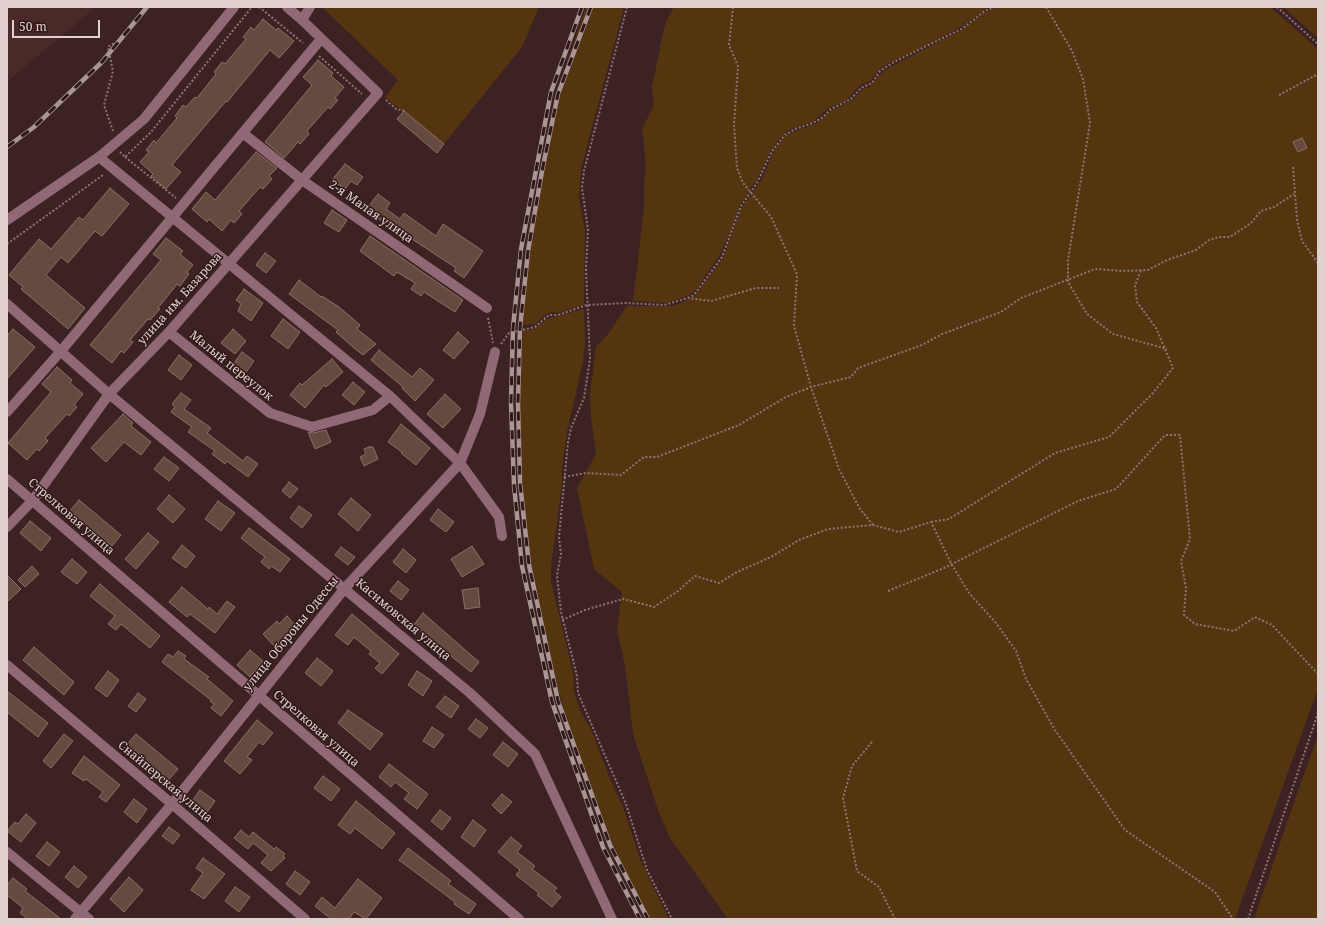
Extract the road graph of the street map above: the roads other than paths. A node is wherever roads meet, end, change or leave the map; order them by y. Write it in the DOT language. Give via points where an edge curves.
graph roads {
  1 [pos="234,7"];
  2 [pos="287,7"];
  3 [pos="310,7"];
  4 [pos="302,20"];
  5 [pos="321,39"];
  6 [pos="244,134"];
  7 [pos="99,157"];
  8 [pos="302,180"];
  9 [pos="173,219"];
  10 [pos="7,220"];
  11 [pos="229,264"];
  12 [pos="7,304"];
  13 [pos="487,308"];
  14 [pos="169,332"];
  15 [pos="61,351"];
  16 [pos="495,352"];
  17 [pos="109,394"];
  18 [pos="390,396"];
  19 [pos="7,412"];
  20 [pos="460,463"];
  21 [pos="7,479"];
  22 [pos="33,500"];
  23 [pos="8,525"];
  24 [pos="502,536"];
  25 [pos="345,588"];
  26 [pos="7,666"];
  27 [pos="258,695"];
  28 [pos="172,804"];
  29 [pos="7,852"];
  30 [pos="82,917"];
  31 [pos="305,919"];
  32 [pos="519,919"];
  33 [pos="612,919"];
  1 -- 7 [label="street" via="144,119"];
  2 -- 4 [label="street"];
  3 -- 4 [label="street"];
  4 -- 5 [label="street"];
  5 -- 6 [label="street"];
  5 -- 8 [label="street, улица им. Базарова" via="378,93"];
  6 -- 8 [label="street, 2-я Малая улица"];
  6 -- 9 [label="street"];
  7 -- 9 [label="street"];
  7 -- 10 [label="street"];
  8 -- 11 [label="street, улица им. Базарова"];
  8 -- 13 [label="street, 2-я Малая улица"];
  9 -- 11 [label="street"];
  9 -- 15 [label="street"];
  11 -- 14 [label="street, улица им. Базарова"];
  11 -- 18 [label="street"];
  12 -- 15 [label="street, Касимовская улица"];
  14 -- 17 [label="street, улица им. Базарова"];
  14 -- 18 [label="street, Малый переулок" via="270,414 312,427 373,410"];
  15 -- 17 [label="street, Касимовская улица"];
  15 -- 19 [label="street"];
  16 -- 20 [label="street, улица Обороны Одессы" via="480,414"];
  17 -- 22 [label="street, улица им. Базарова"];
  17 -- 25 [label="street, Касимовская улица"];
  18 -- 20 [label="street"];
  20 -- 24 [label="street" via="499,517"];
  20 -- 25 [label="street, улица Обороны Одессы"];
  21 -- 22 [label="street, Стрелковая улица"];
  22 -- 23 [label="street, улица им. Базарова"];
  22 -- 27 [label="street, Стрелковая улица"];
  25 -- 27 [label="street, улица Обороны Одессы"];
  25 -- 33 [label="street, Касимовская улица" via="470,693 535,754"];
  26 -- 28 [label="street, Снайперская улица"];
  27 -- 28 [label="street, улица Обороны Одессы"];
  27 -- 32 [label="street, Стрелковая улица"];
  28 -- 30 [label="street, улица Обороны Одессы"];
  28 -- 31 [label="street, Снайперская улица"];
  29 -- 30 [label="street"];
}
